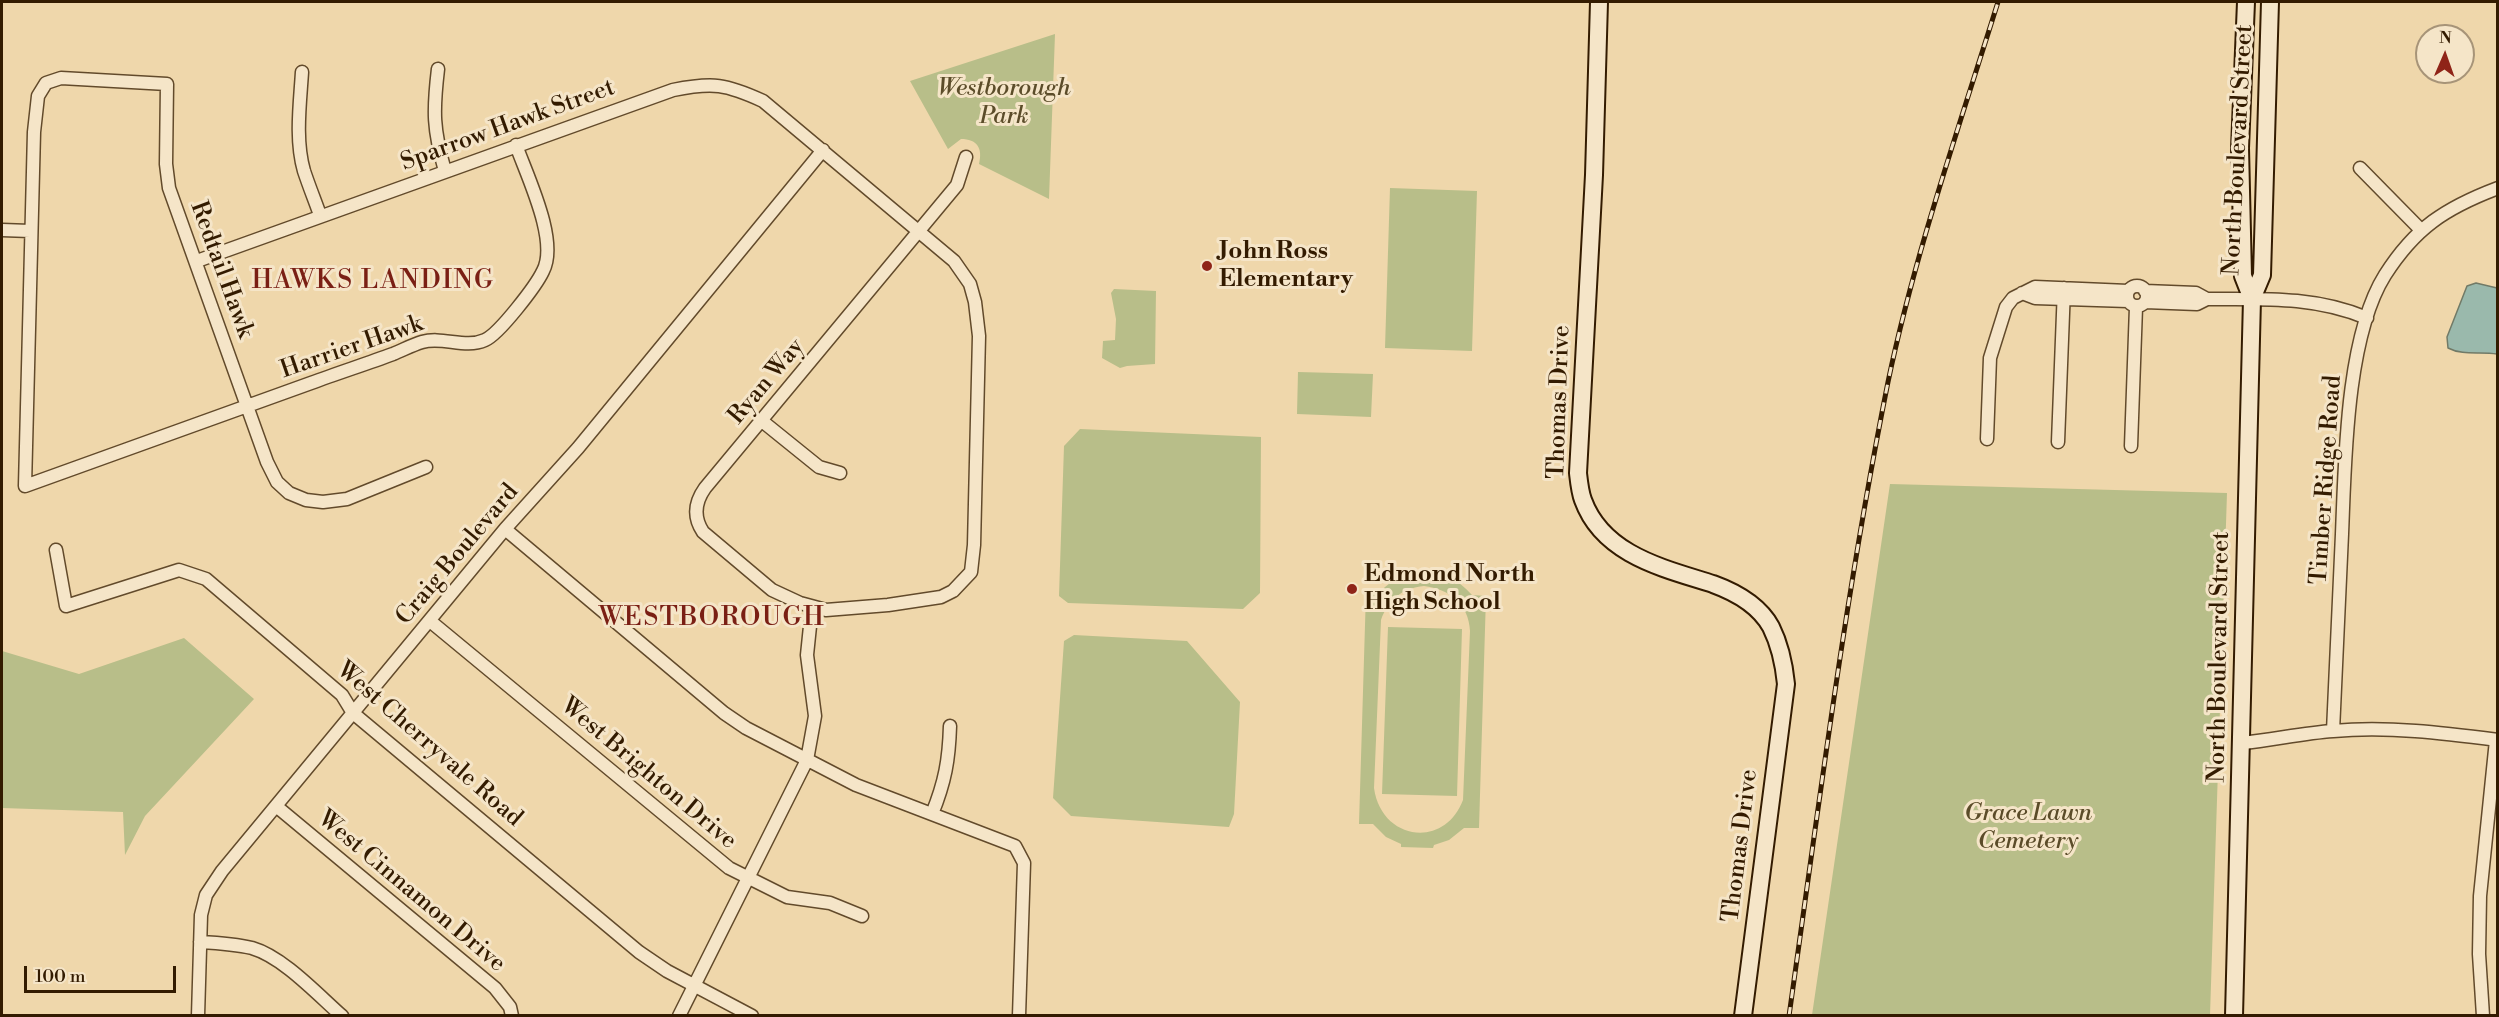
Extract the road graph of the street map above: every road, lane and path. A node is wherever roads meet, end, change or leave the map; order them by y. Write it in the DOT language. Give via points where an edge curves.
graph roads {
  1 [pos="1599,2"];
  2 [pos="2246,2"];
  3 [pos="2270,2"];
  4 [pos="438,69"];
  5 [pos="302,72"];
  6 [pos="516,145"];
  7 [pos="824,150"];
  8 [pos="966,157"];
  9 [pos="2360,168"];
  10 [pos="445,171"];
  11 [pos="2498,188"];
  12 [pos="320,215"];
  13 [pos="2420,229"];
  14 [pos="2,230"];
  15 [pos="920,230"];
  16 [pos="30,231"];
  17 [pos="197,261"];
  18 [pos="2064,294"];
  19 [pos="2137,298"];
  20 [pos="2252,299"];
  21 [pos="2367,318"];
  22 [pos="248,405"];
  23 [pos="762,421"];
  24 [pos="1987,439"];
  25 [pos="2058,442"];
  26 [pos="2132,446"];
  27 [pos="426,467"];
  28 [pos="840,473"];
  29 [pos="505,529"];
  30 [pos="56,550"];
  31 [pos="812,607"];
  32 [pos="430,621"];
  33 [pos="353,713"];
  34 [pos="950,726"];
  35 [pos="2333,730"];
  36 [pos="2497,740"];
  37 [pos="2242,743"];
  38 [pos="807,760"];
  39 [pos="276,806"];
  40 [pos="932,814"];
  41 [pos="748,878"];
  42 [pos="862,916"];
  43 [pos="201,942"];
  44 [pos="694,986"];
  45 [pos="198,1016"];
  46 [pos="342,1016"];
  47 [pos="512,1016"];
  48 [pos="679,1016"];
  49 [pos="752,1016"];
  50 [pos="1019,1016"];
  51 [pos="1743,1016"];
  52 [pos="2234,1016"];
  53 [pos="2482,1016"];
  1 -- 51 [label="main road, Thomas Drive" via="1594,175 1578,455 1583,499 1593,520 1612,542 1638,559 1744,599 1770,626 1784,662 1786,684"];
  2 -- 20 [label="main road, North Boulevard Street" via="2240,148 2242,276"];
  3 -- 20 [label="main road, North Boulevard Street" via="2262,275"];
  4 -- 10 [label="street" via="434,118"];
  5 -- 12 [label="street" via="300,150"];
  6 -- 7 [label="street, Sparrow Hawk Street" via="673,90 719,84 763,101"];
  6 -- 10 [label="street, Sparrow Hawk Street"];
  6 -- 22 [label="street, Harrier Hawk" via="546,230 549,255 543,271 498,330 474,343 423,342"];
  7 -- 15 [label="street, Sparrow Hawk Street"];
  7 -- 29 [label="street, Craig Boulevard" via="578,448"];
  8 -- 15 [label="street, Ryan Way" via="957,185"];
  9 -- 13 [label="street"];
  10 -- 12 [label="street, Sparrow Hawk Street"];
  11 -- 13 [label="street, Timber Ridge Road" via="2471,198"];
  12 -- 17 [label="street, Sparrow Hawk Street"];
  13 -- 21 [label="street, Timber Ridge Road" via="2385,276"];
  14 -- 16 [label="street"];
  15 -- 23 [label="street, Ryan Way"];
  15 -- 31 [label="street, Sparrow Hawk Street" via="954,261 970,284 975,302 979,336 970,572 953,591 941,597 840,610"];
  16 -- 17 [label="street, Redtail Hawk" via="33,132 38,96 46,83 81,77 166,84 169,188"];
  16 -- 22 [label="street, Harrier Hawk" via="25,486"];
  17 -- 22 [label="street, Redtail Hawk"];
  18 -- 19 [label="street"];
  18 -- 24 [label="street" via="2035,298 2022,293 2006,308 1990,358"];
  18 -- 25 [label="street"];
  19 -- 20 [label="street" via="2196,293 2207,299"];
  19 -- 26 [label="street"];
  20 -- 21 [label="street" via="2332,305"];
  20 -- 37 [label="main road, North Boulevard Street"];
  21 -- 35 [label="street, Timber Ridge Road" via="2348,424"];
  22 -- 27 [label="street, Redtail Hawk" via="277,482 289,493 306,500 347,499"];
  23 -- 28 [label="street" via="819,468"];
  23 -- 31 [label="street, Ryan Way" via="700,496 696,506 698,525 772,590"];
  29 -- 32 [label="street, Craig Boulevard"];
  29 -- 38 [label="street" via="724,713"];
  30 -- 33 [label="street, West Cherryvale Road" via="66,606 179,570 206,579 342,695"];
  31 -- 38 [label="street" via="807,655 815,716"];
  32 -- 33 [label="street, Craig Boulevard"];
  32 -- 41 [label="street, West Brighton Drive" via="729,868"];
  33 -- 39 [label="street, Craig Boulevard"];
  33 -- 44 [label="street, West Cherryvale Road" via="639,952"];
  34 -- 40 [label="street" via="944,783"];
  35 -- 36 [label="street" via="2426,731"];
  35 -- 37 [label="street"];
  36 -- 53 [label="street" via="2480,896"];
  37 -- 52 [label="main road, North Boulevard Street"];
  38 -- 40 [label="street" via="856,785"];
  38 -- 41 [label="street"];
  39 -- 43 [label="street, Craig Boulevard" via="206,895"];
  39 -- 47 [label="street, West Cinnamon Drive" via="495,988"];
  40 -- 50 [label="street" via="1015,846 1024,862"];
  41 -- 42 [label="street, West Brighton Drive" via="787,897 830,903"];
  41 -- 44 [label="street"];
  43 -- 45 [label="street, Craig Boulevard"];
  43 -- 46 [label="street" via="228,943 273,958"];
  44 -- 48 [label="street"];
  44 -- 49 [label="street, West Cherryvale Road"];
}
